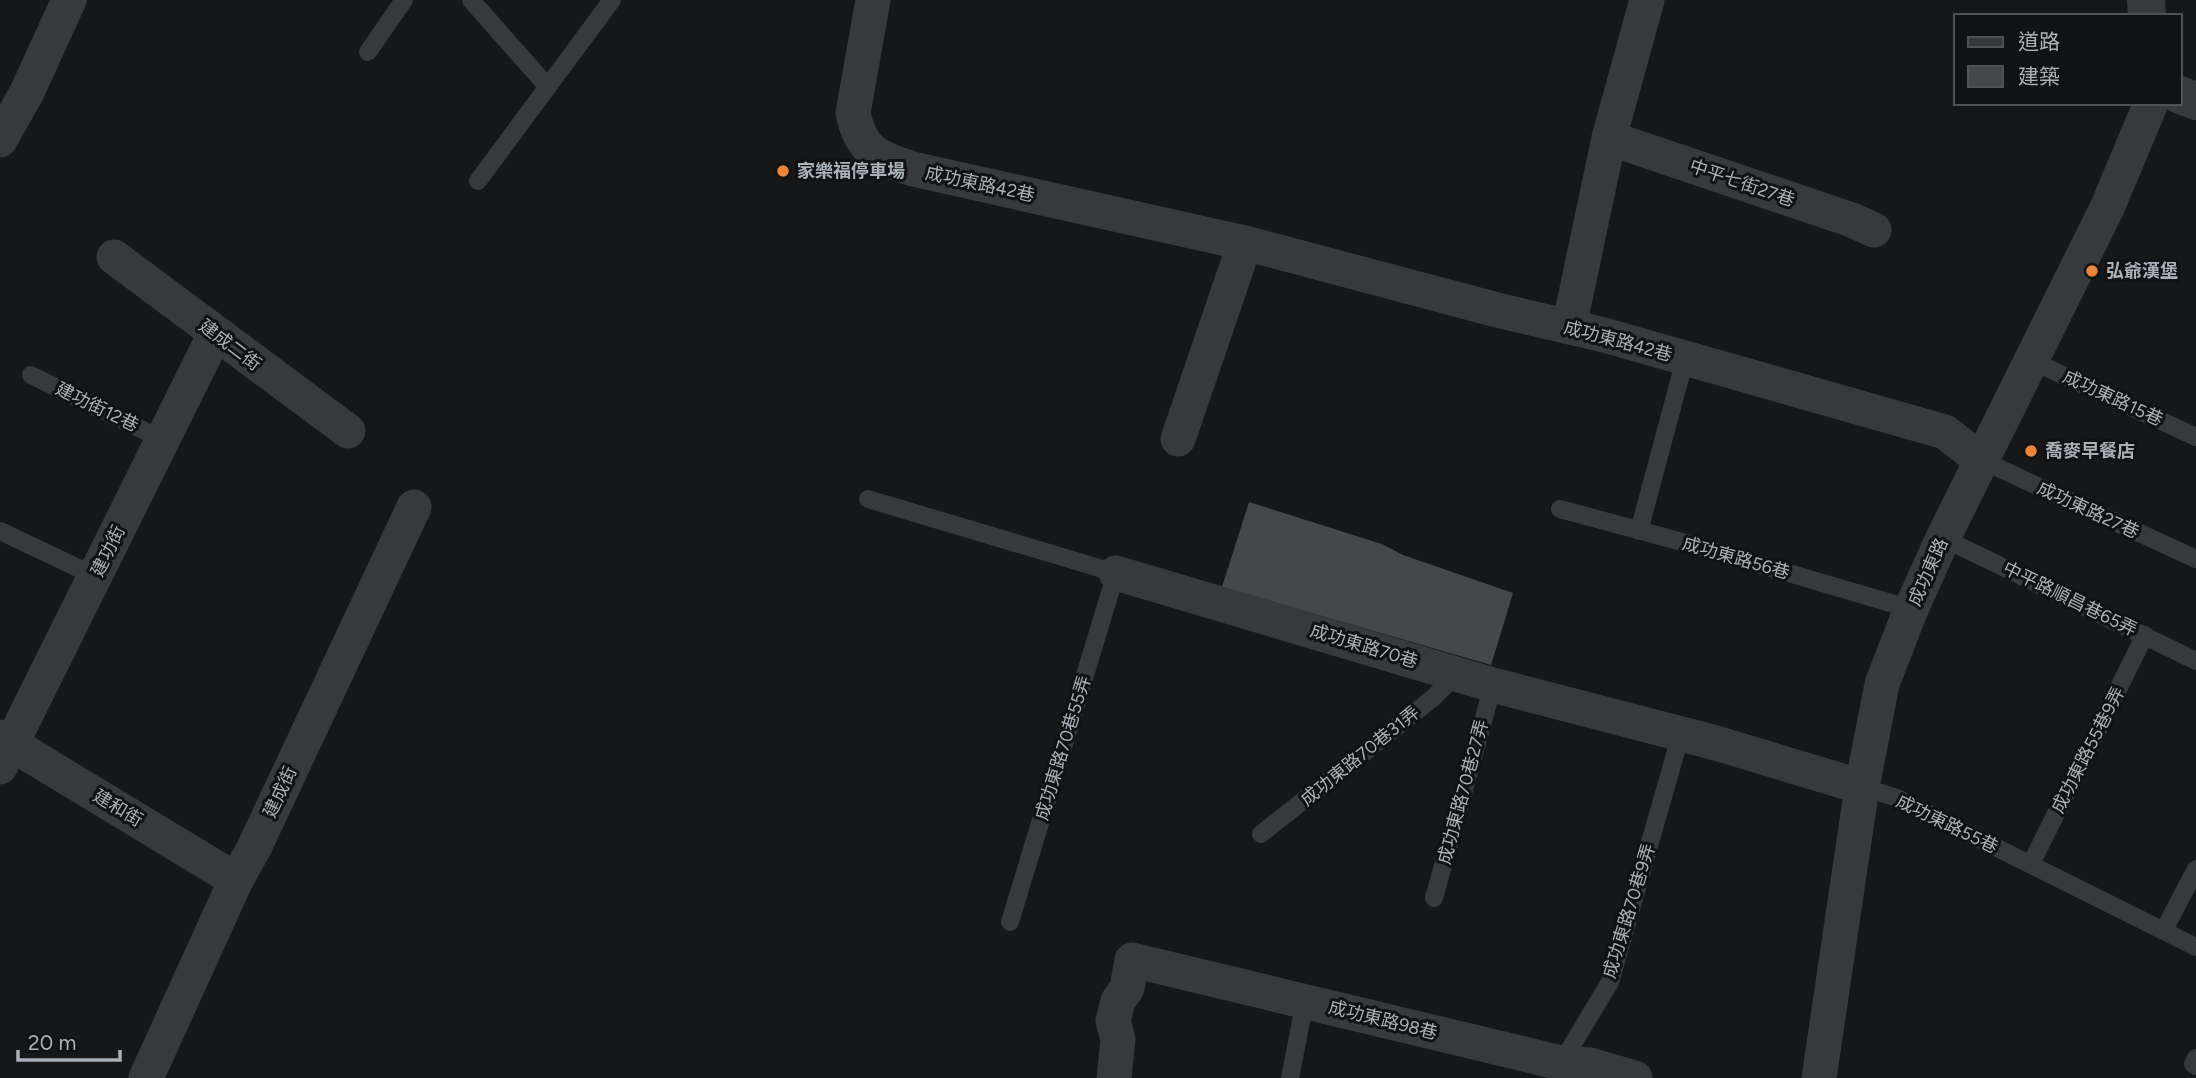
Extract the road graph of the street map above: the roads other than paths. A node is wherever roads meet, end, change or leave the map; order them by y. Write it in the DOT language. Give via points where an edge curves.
graph roads {
  1 [pos="69,0"];
  2 [pos="404,0"];
  3 [pos="471,0"];
  4 [pos="612,0"];
  5 [pos="873,0"];
  6 [pos="1647,0"];
  7 [pos="368,52"];
  8 [pos="548,87"];
  9 [pos="2150,105"];
  10 [pos="1609,138"];
  11 [pos="0,140"];
  12 [pos="478,181"];
  13 [pos="1874,230"];
  14 [pos="1245,243"];
  15 [pos="114,257"];
  16 [pos="1569,327"];
  17 [pos="215,334"];
  18 [pos="1685,359"];
  19 [pos="2030,360"];
  20 [pos="31,375"];
  21 [pos="348,431"];
  22 [pos="2196,436"];
  23 [pos="1178,439"];
  24 [pos="163,440"];
  25 [pos="1981,460"];
  26 [pos="867,499"];
  27 [pos="414,507"];
  28 [pos="1560,509"];
  29 [pos="0,531"];
  30 [pos="1639,531"];
  31 [pos="1943,538"];
  32 [pos="2196,559"];
  33 [pos="1116,573"];
  34 [pos="95,576"];
  35 [pos="1911,609"];
  36 [pos="2145,635"];
  37 [pos="2196,661"];
  38 [pos="1457,674"];
  39 [pos="1493,685"];
  40 [pos="1681,734"];
  41 [pos="4,749"];
  42 [pos="1862,787"];
  43 [pos="1261,834"];
  44 [pos="2031,864"];
  45 [pos="2196,869"];
  46 [pos="236,880"];
  47 [pos="1434,898"];
  48 [pos="1010,922"];
  49 [pos="2164,930"];
  50 [pos="2196,947"];
  51 [pos="1305,1001"];
  52 [pos="2196,1058"];
  53 [pos="2196,1066"];
  54 [pos="1557,1070"];
  55 [pos="146,1078"];
  56 [pos="1114,1078"];
  57 [pos="1290,1078"];
  58 [pos="1635,1078"];
  59 [pos="1819,1078"];
  1 -- 11 [label="street"];
  2 -- 7 [label="lane"];
  3 -- 8 [label="lane"];
  4 -- 8 [label="lane"];
  5 -- 14 [label="street, 成功東路42巷" via="853,113 856,129 873,154 913,169"];
  6 -- 10 [label="street"];
  8 -- 12 [label="lane"];
  9 -- 19 [label="street, 成功東路" via="2107,208"];
  10 -- 13 [label="street, 中平七街27巷"];
  10 -- 16 [label="street"];
  14 -- 16 [label="street, 成功東路42巷"];
  14 -- 23 [label="street"];
  15 -- 17 [label="street, 建成二街"];
  16 -- 18 [label="street, 成功東路42巷"];
  17 -- 21 [label="street, 建成二街"];
  17 -- 24 [label="street, 建功街"];
  18 -- 25 [label="street, 成功東路42巷" via="1945,432"];
  18 -- 30 [label="lane"];
  19 -- 22 [label="lane, 成功東路15巷"];
  19 -- 25 [label="street, 成功東路"];
  20 -- 24 [label="lane, 建功街12巷"];
  24 -- 34 [label="street, 建功街"];
  25 -- 31 [label="street, 成功東路"];
  25 -- 32 [label="lane, 成功東路27巷"];
  26 -- 33 [label="lane, 成功東路70巷"];
  27 -- 46 [label="street, 建成街"];
  28 -- 30 [label="lane, 成功東路56巷"];
  29 -- 34 [label="lane"];
  30 -- 35 [label="lane, 成功東路56巷"];
  31 -- 35 [label="street, 成功東路"];
  31 -- 36 [label="lane, 中平路順昌巷65弄"];
  33 -- 38 [label="street, 成功東路70巷"];
  33 -- 48 [label="lane, 成功東路70巷55弄"];
  34 -- 41 [label="street, 建功街"];
  35 -- 42 [label="street, 成功東路" via="1882,684"];
  36 -- 37 [label="lane, 中平路順昌巷65弄"];
  36 -- 44 [label="lane, 成功東路55巷9弄"];
  38 -- 39 [label="street, 成功東路70巷"];
  38 -- 43 [label="lane, 成功東路70巷31弄"];
  39 -- 40 [label="street, 成功東路70巷"];
  39 -- 47 [label="lane, 成功東路70巷27弄"];
  40 -- 42 [label="street, 成功東路70巷"];
  40 -- 54 [label="lane, 成功東路70巷9弄" via="1610,982"];
  41 -- 46 [label="street, 建和街"];
  42 -- 44 [label="lane, 成功東路55巷" via="1897,799"];
  42 -- 59 [label="street, 成功東路"];
  44 -- 49 [label="lane"];
  45 -- 49 [label="lane"];
  46 -- 55 [label="street, 建成街"];
  49 -- 50 [label="lane"];
  51 -- 54 [label="street, 成功東路98巷"];
  51 -- 56 [label="street, 成功東路98巷" via="1132,960 1114,1021 1118,1039"];
  51 -- 57 [label="lane"];
  52 -- 53 [label="lane"];
  54 -- 58 [label="street, 成功東路98巷" via="1590,1065"];
}
